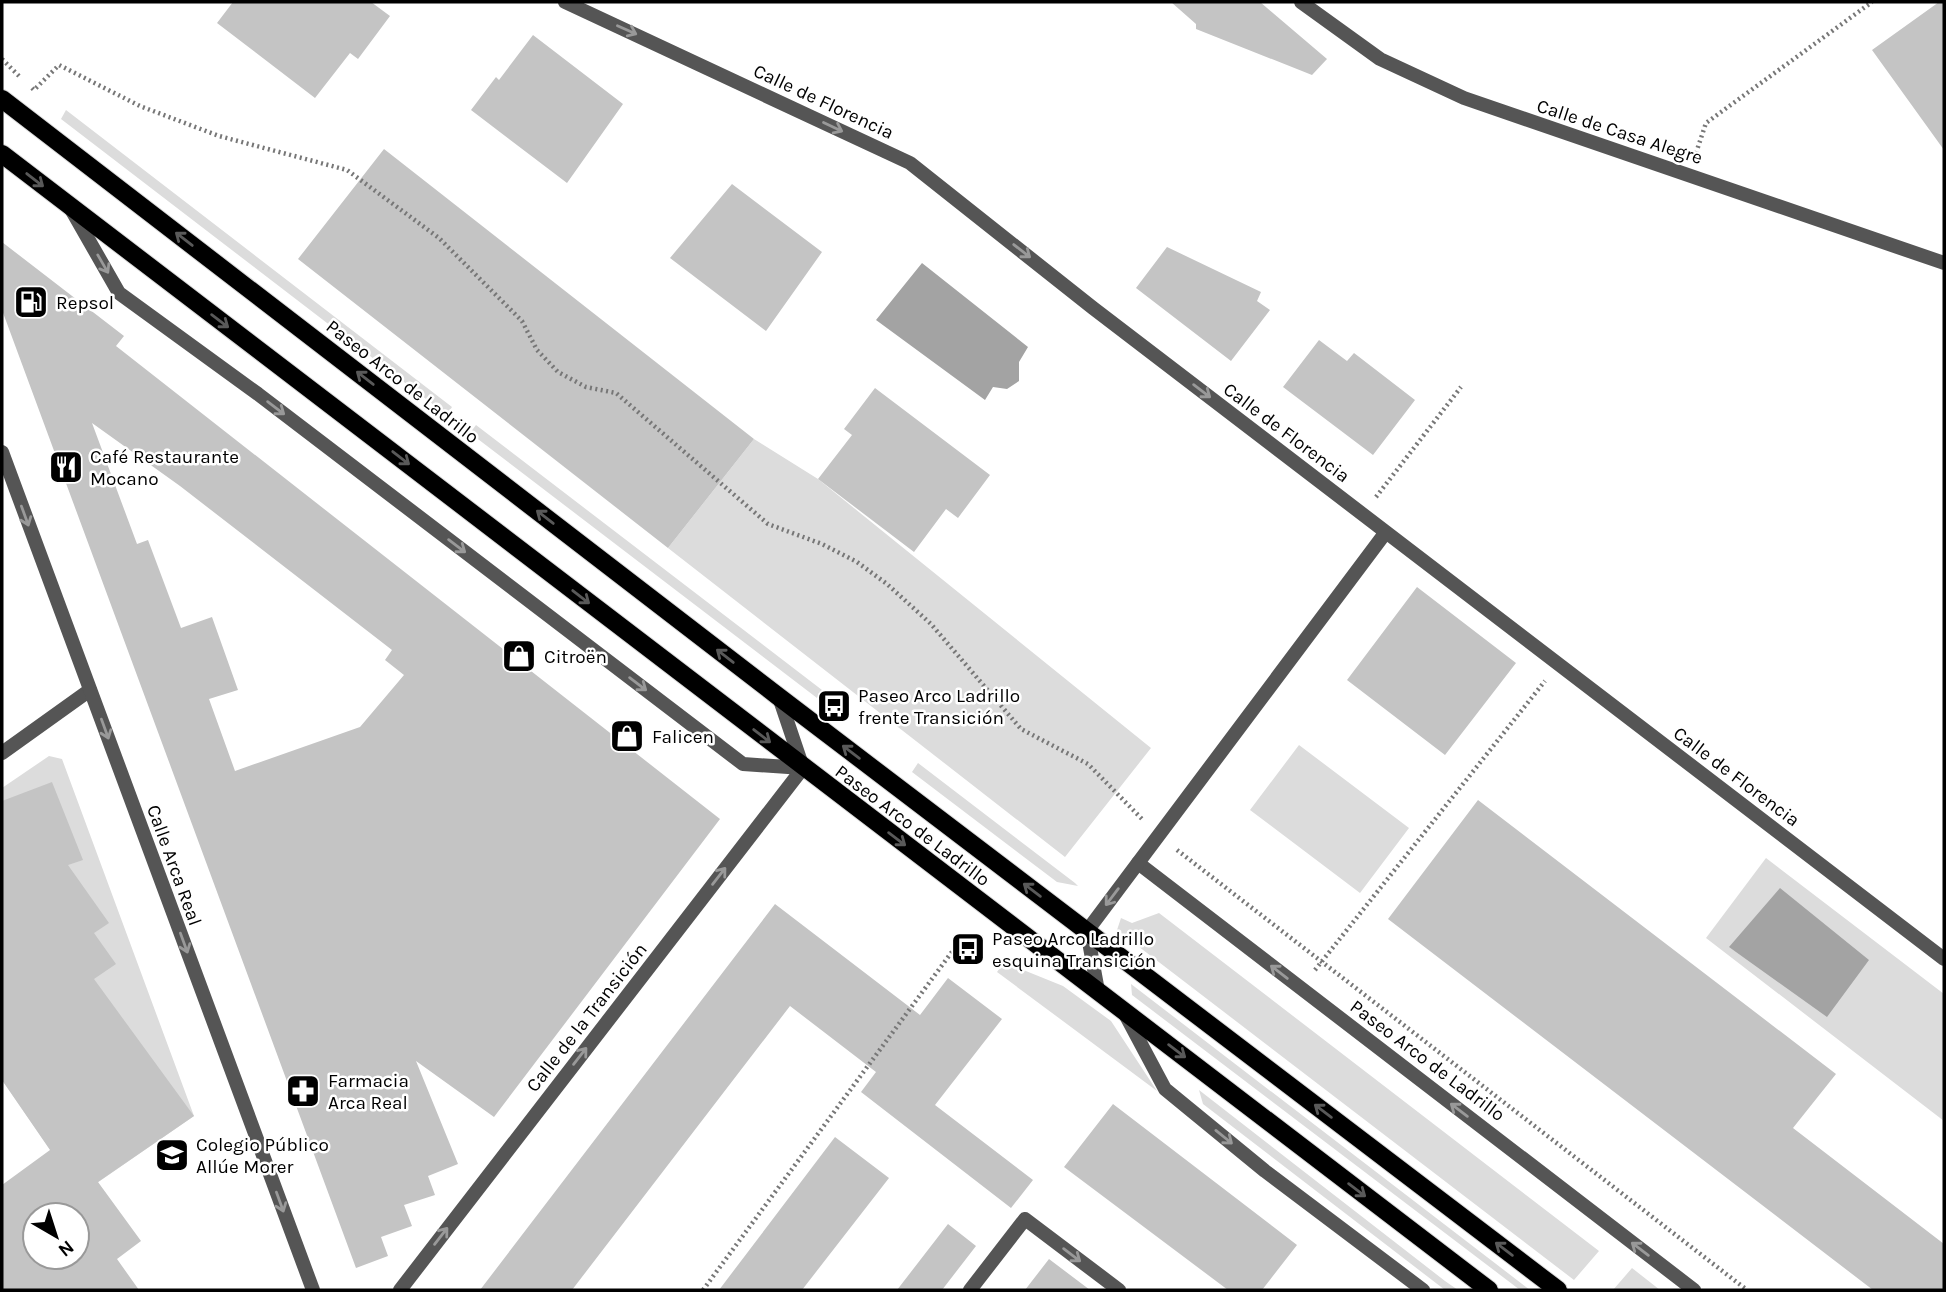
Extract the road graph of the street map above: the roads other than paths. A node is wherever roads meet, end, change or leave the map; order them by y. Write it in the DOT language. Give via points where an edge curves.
graph roads {
  1 [pos="565,2"];
  2 [pos="1301,2"];
  3 [pos="2,99"];
  4 [pos="2,154"];
  5 [pos="68,205"];
  6 [pos="1944,262"];
  7 [pos="2,452"];
  8 [pos="1386,533"];
  9 [pos="90,690"];
  10 [pos="779,697"];
  11 [pos="2,752"];
  12 [pos="803,768"];
  13 [pos="1138,863"];
  14 [pos="1087,931"];
  15 [pos="1944,959"];
  16 [pos="1098,991"];
  17 [pos="1122,1010"];
  18 [pos="313,1290"];
  19 [pos="400,1290"];
  20 [pos="970,1290"];
  21 [pos="1119,1290"];
  22 [pos="1423,1290"];
  23 [pos="1489,1290"];
  24 [pos="1558,1290"];
  25 [pos="1694,1290"];
  1 -- 8 [label="street, Calle de Florencia, one-way" via="909,163"];
  2 -- 6 [label="street, Calle de Casa Alegre" via="1354,44 1414,78 1517,118"];
  10 -- 3 [label="main road, Paseo Arco de Ladrillo, one-way"];
  4 -- 5 [label="main road, Paseo Arco de Ladrillo, one-way"];
  5 -- 12 [label="main road, Paseo Arco de Ladrillo, one-way"];
  5 -- 12 [label="street, Paseo Arco de Ladrillo, one-way" via="120,293 743,764"];
  7 -- 9 [label="street, Calle Arca Real, one-way"];
  8 -- 13 [label="street"];
  8 -- 15 [label="street, Calle de Florencia"];
  9 -- 11 [label="street"];
  9 -- 18 [label="street, Calle Arca Real, one-way"];
  10 -- 12 [label="street"];
  14 -- 10 [label="main road, Paseo Arco de Ladrillo, one-way"];
  12 -- 16 [label="main road, Paseo Arco de Ladrillo, one-way"];
  19 -- 12 [label="street, Calle de la Transición, one-way"];
  13 -- 14 [label="street, one-way"];
  25 -- 13 [label="street, Paseo Arco de Ladrillo, one-way"];
  14 -- 16 [label="street"];
  24 -- 14 [label="main road, Paseo Arco de Ladrillo, one-way"];
  16 -- 17 [label="main road, Paseo Arco de Ladrillo"];
  17 -- 22 [label="street, Paseo Arco de Ladrillo, one-way" via="1165,1089"];
  17 -- 23 [label="main road, Paseo Arco de Ladrillo, one-way"];
  20 -- 21 [label="street, one-way" via="1025,1219"];
}
